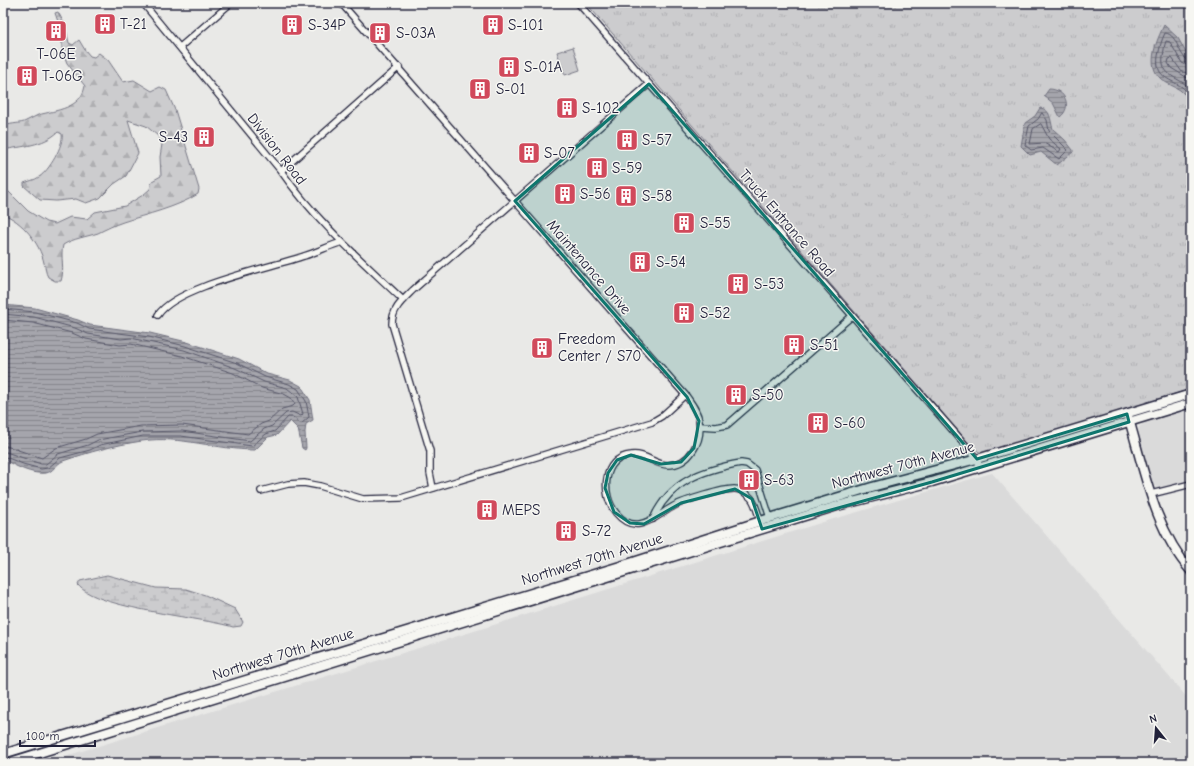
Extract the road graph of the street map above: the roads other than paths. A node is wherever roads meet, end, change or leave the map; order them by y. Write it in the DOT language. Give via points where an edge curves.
graph roads {
  1 [pos="143,3"];
  2 [pos="231,3"];
  3 [pos="341,3"];
  4 [pos="578,3"];
  5 [pos="180,47"];
  6 [pos="399,67"];
  7 [pos="650,84"];
  8 [pos="281,171"];
  9 [pos="515,201"];
  10 [pos="342,242"];
  11 [pos="403,300"];
  12 [pos="158,316"];
  13 [pos="852,316"];
  14 [pos="1191,394"];
  15 [pos="686,395"];
  16 [pos="1191,403"];
  17 [pos="1128,418"];
  18 [pos="700,426"];
  19 [pos="978,464"];
  20 [pos="1191,484"];
  21 [pos="433,488"];
  22 [pos="261,491"];
  23 [pos="1151,494"];
  24 [pos="770,518"];
  25 [pos="653,519"];
  26 [pos="761,525"];
  27 [pos="1191,571"];
  28 [pos="3,754"];
  29 [pos="7,763"];
  1 -- 5 [label="street, Division Road"];
  2 -- 5 [label="street"];
  3 -- 6 [label="street, Maintenance Drive"];
  4 -- 7 [label="street, Truck Entrance Road"];
  5 -- 8 [label="street, Division Road"];
  6 -- 8 [label="street"];
  6 -- 9 [label="street, Maintenance Drive"];
  7 -- 9 [label="street"];
  7 -- 13 [label="street, Truck Entrance Road"];
  8 -- 10 [label="street, Division Road" via="297,194"];
  9 -- 11 [label="street"];
  9 -- 15 [label="street, Maintenance Drive"];
  10 -- 11 [label="street, Division Road"];
  10 -- 12 [label="street" via="204,287 169,303"];
  11 -- 21 [label="street" via="395,309 392,324 430,451"];
  13 -- 18 [label="street" via="727,425"];
  13 -- 19 [label="street, Truck Entrance Road"];
  14 -- 17 [label="main road, Northwest 70th Avenue"];
  15 -- 18 [label="street, Maintenance Drive" via="694,407"];
  15 -- 21 [label="street" via="652,422"];
  16 -- 17 [label="main road, Northwest 70th Avenue"];
  17 -- 19 [label="main road, Northwest 70th Avenue"];
  17 -- 23 [label="main road"];
  18 -- 25 [label="street" via="694,448 687,459 668,465 632,455 617,460 608,473 605,488 611,505 625,521 644,524"];
  19 -- 24 [label="main road, Northwest 70th Avenue" via="872,487"];
  19 -- 26 [label="main road, Northwest 70th Avenue" via="932,482"];
  20 -- 23 [label="street"];
  21 -- 22 [label="street" via="392,499 356,498 304,483"];
  23 -- 27 [label="main road" via="1168,538"];
  24 -- 25 [label="street" via="755,470 741,463 707,472 678,484 662,502"];
  24 -- 26 [label="main road, Northwest 70th Avenue"];
  25 -- 26 [label="street" via="681,503 735,489 752,499"];
  26 -- 28 [label="main road, Northwest 70th Avenue"];
  26 -- 29 [label="main road, Northwest 70th Avenue" via="524,605"];
}
